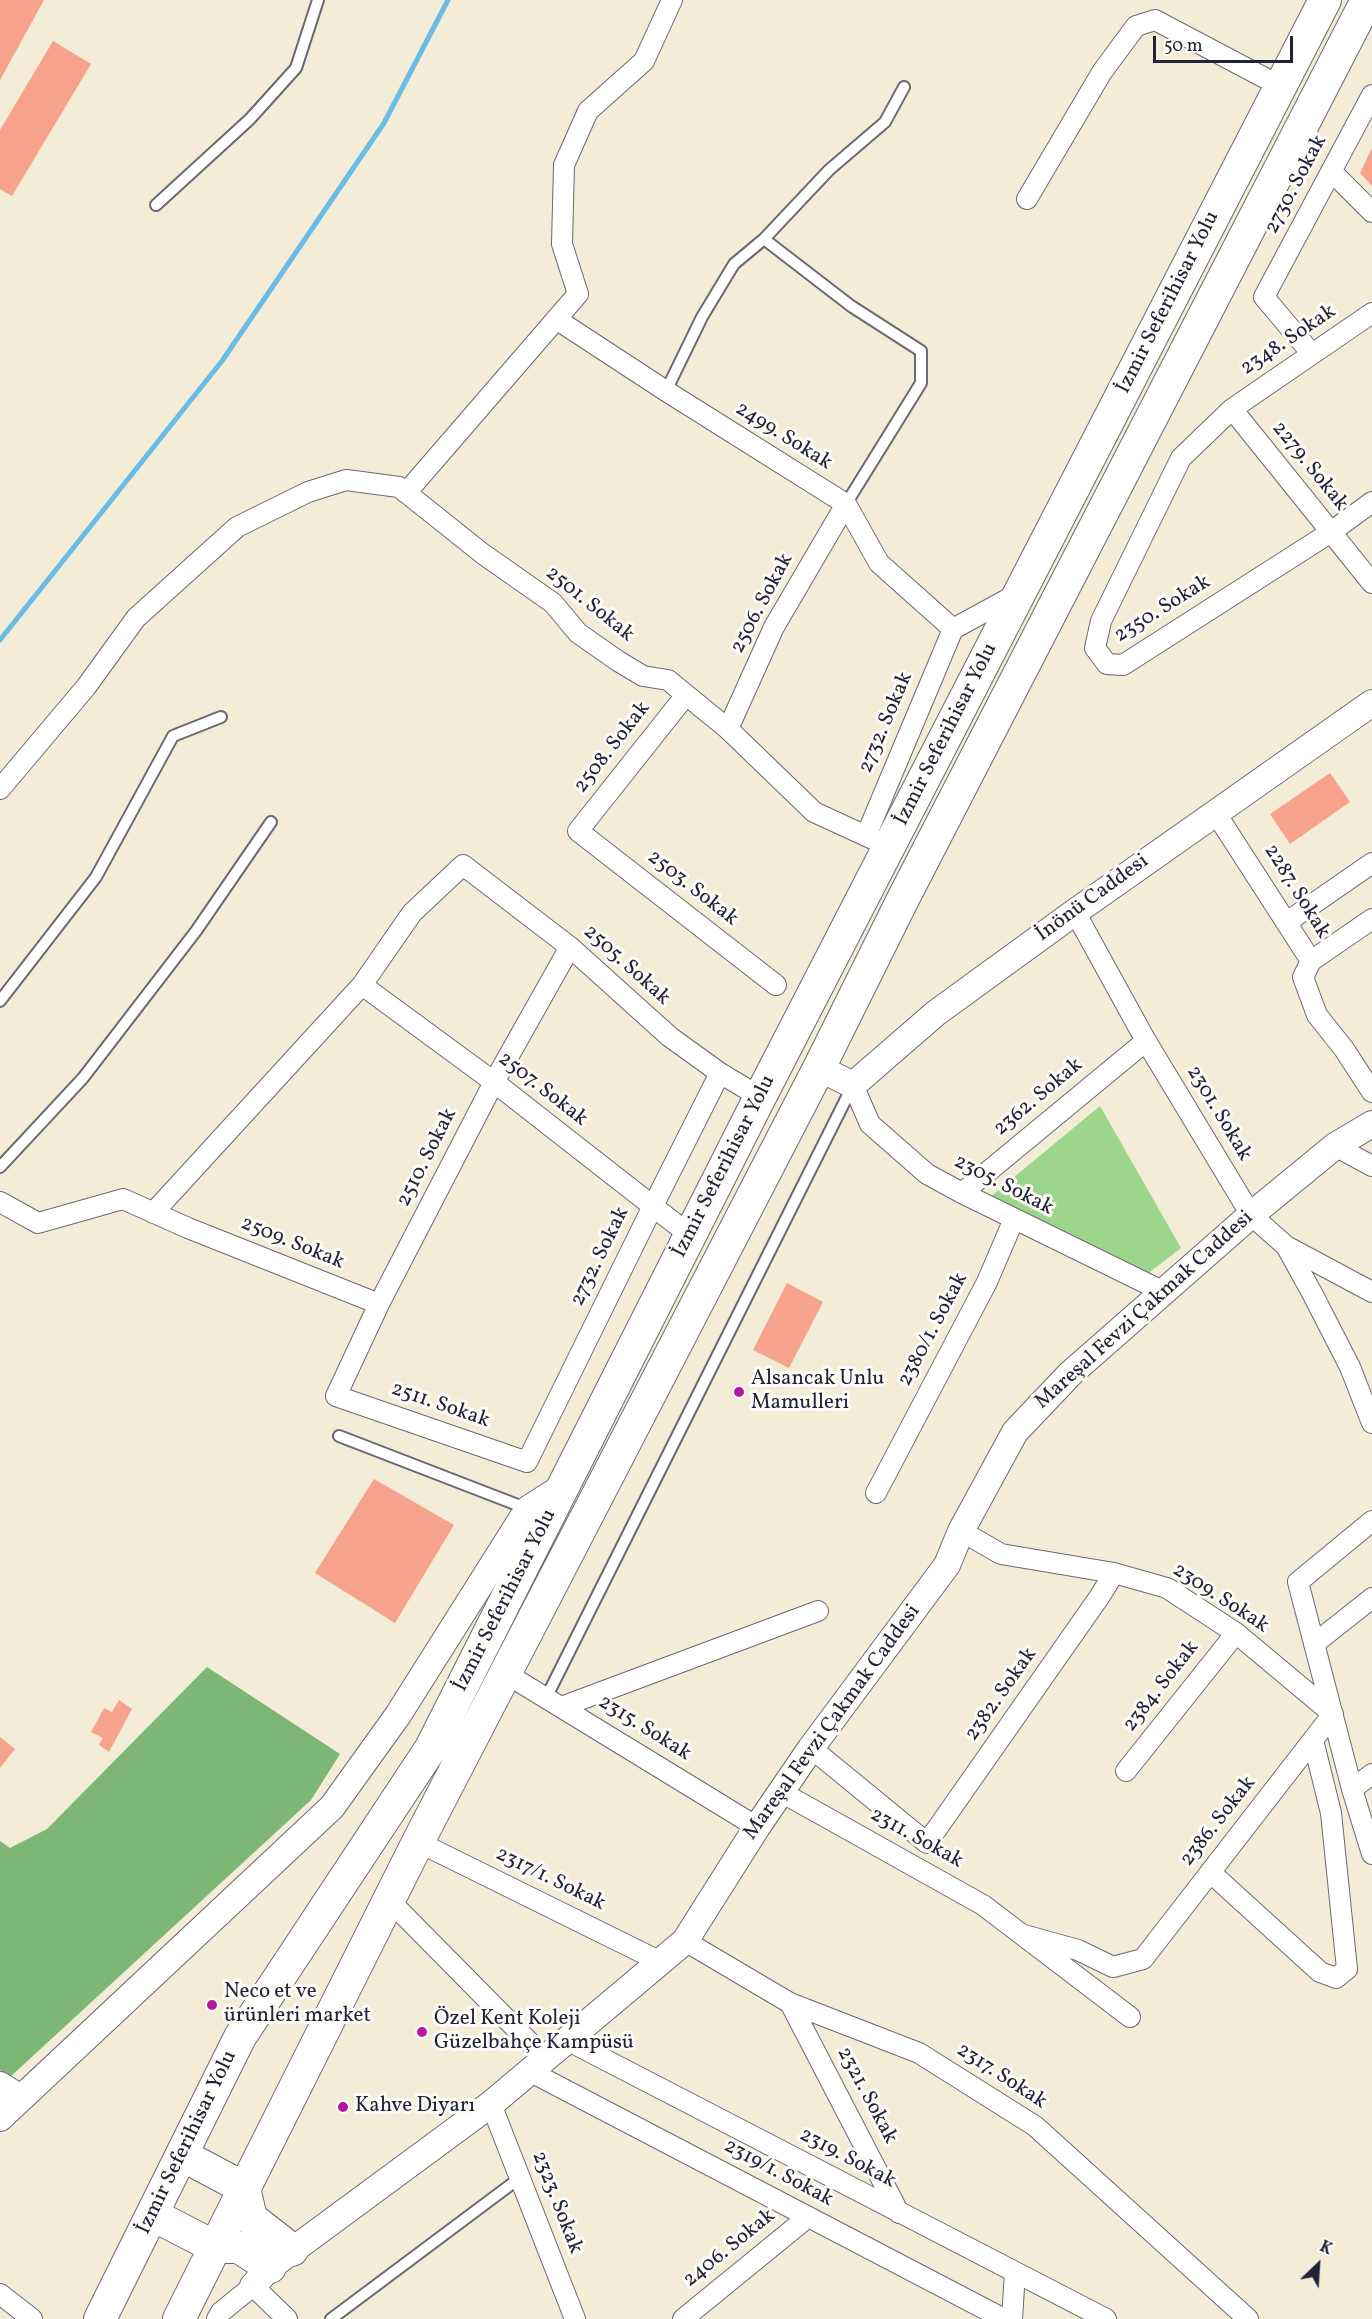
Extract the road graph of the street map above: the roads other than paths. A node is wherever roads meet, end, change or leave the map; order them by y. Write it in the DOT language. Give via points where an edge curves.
graph roads {
  1 [pos="318,0"];
  2 [pos="672,0"];
  3 [pos="1325,0"];
  4 [pos="1367,0"];
  5 [pos="1280,86"];
  6 [pos="904,87"];
  7 [pos="1372,95"];
  8 [pos="1331,171"];
  9 [pos="1027,199"];
  10 [pos="156,205"];
  11 [pos="1372,212"];
  12 [pos="764,239"];
  13 [pos="1372,313"];
  14 [pos="556,319"];
  15 [pos="1312,354"];
  16 [pos="666,391"];
  17 [pos="1232,409"];
  18 [pos="406,493"];
  19 [pos="1372,502"];
  20 [pos="846,504"];
  21 [pos="1330,532"];
  22 [pos="1372,583"];
  23 [pos="1020,592"];
  24 [pos="952,629"];
  25 [pos="686,695"];
  26 [pos="1372,703"];
  27 [pos="220,717"];
  28 [pos="728,729"];
  29 [pos="0,789"];
  30 [pos="1215,812"];
  31 [pos="271,822"];
  32 [pos="578,831"];
  33 [pos="878,841"];
  34 [pos="1372,863"];
  35 [pos="1075,912"];
  36 [pos="1372,919"];
  37 [pos="1287,922"];
  38 [pos="570,947"];
  39 [pos="1311,961"];
  40 [pos="362,985"];
  41 [pos="776,985"];
  42 [pos="0,1001"];
  43 [pos="1146,1041"];
  44 [pos="819,1068"];
  45 [pos="720,1073"];
  46 [pos="494,1082"];
  47 [pos="853,1085"];
  48 [pos="1372,1092"];
  49 [pos="760,1097"];
  50 [pos="1372,1124"];
  51 [pos="1335,1146"];
  52 [pos="1372,1166"];
  53 [pos="0,1167"];
  54 [pos="962,1193"];
  55 [pos="0,1202"];
  56 [pos="653,1206"];
  57 [pos="153,1213"];
  58 [pos="1251,1215"];
  59 [pos="1014,1219"];
  60 [pos="691,1236"];
  61 [pos="1286,1246"];
  62 [pos="1164,1292"];
  63 [pos="1372,1292"];
  64 [pos="379,1304"];
  65 [pos="336,1396"];
  66 [pos="1372,1423"];
  67 [pos="339,1436"];
  68 [pos="527,1462"];
  69 [pos="564,1486"];
  70 [pos="876,1493"];
  71 [pos="528,1509"];
  72 [pos="1372,1521"];
  73 [pos="961,1531"];
  74 [pos="1114,1574"];
  75 [pos="1372,1598"];
  76 [pos="818,1611"];
  77 [pos="1236,1633"];
  78 [pos="1314,1644"];
  79 [pos="505,1673"];
  80 [pos="554,1702"];
  81 [pos="1333,1714"];
  82 [pos="1313,1740"];
  83 [pos="811,1748"];
  84 [pos="1126,1771"];
  85 [pos="1372,1774"];
  86 [pos="1352,1788"];
  87 [pos="781,1792"];
  88 [pos="757,1827"];
  89 [pos="418,1842"];
  90 [pos="927,1843"];
  91 [pos="1372,1854"];
  92 [pos="1210,1872"];
  93 [pos="389,1900"];
  94 [pos="1024,1935"];
  95 [pos="685,1941"];
  96 [pos="661,1962"];
  97 [pos="790,2003"];
  98 [pos="1130,2017"];
  99 [pos="567,2040"];
  100 [pos="537,2065"];
  101 [pos="10,2091"];
  102 [pos="491,2104"];
  103 [pos="0,2118"];
  104 [pos="182,2155"];
  105 [pos="521,2177"];
  106 [pos="244,2188"];
  107 [pos="899,2213"];
  108 [pos="153,2215"];
  109 [pos="808,2217"];
  110 [pos="215,2247"];
  111 [pos="272,2268"];
  112 [pos="1015,2272"];
  113 [pos="0,2294"];
  114 [pos="32,2319"];
  115 [pos="100,2319"];
  116 [pos="179,2319"];
  117 [pos="217,2319"];
  118 [pos="287,2319"];
  119 [pos="331,2319"];
  120 [pos="575,2319"];
  121 [pos="683,2319"];
  122 [pos="1004,2319"];
  123 [pos="1012,2319"];
  124 [pos="1106,2319"];
  125 [pos="1248,2319"];
  1 -- 10 [label="lane" via="296,68 256,114"];
  2 -- 14 [label="street" via="644,61 588,111 564,165 562,244 578,294"];
  3 -- 5 [label="main road, İzmir Seferihisar Yolu"];
  4 -- 44 [label="main road, İzmir Seferihisar Yolu"];
  5 -- 9 [label="street" via="1155,20 1136,26 1102,72"];
  5 -- 23 [label="main road, İzmir Seferihisar Yolu"];
  6 -- 12 [label="lane" via="885,122 829,170"];
  7 -- 8 [label="street, 2730. Sokak"];
  8 -- 11 [label="street"];
  8 -- 15 [label="street, 2730. Sokak" via="1264,297"];
  12 -- 16 [label="lane" via="734,264 702,317"];
  12 -- 20 [label="lane" via="851,306 921,351 921,383"];
  13 -- 15 [label="street, 2348. Sokak"];
  14 -- 16 [label="street, 2499. Sokak"];
  14 -- 18 [label="street"];
  15 -- 17 [label="street, 2348. Sokak"];
  16 -- 20 [label="street, 2499. Sokak"];
  17 -- 21 [label="street, 2279. Sokak"];
  17 -- 21 [label="street, 2350. Sokak" via="1181,458 1116,590 1101,621 1095,648 1107,664 1123,665"];
  18 -- 25 [label="street, 2501. Sokak" via="553,603 578,633 618,661 643,675 668,680"];
  18 -- 29 [label="street" via="399,487 346,480 308,492 237,527 136,618 86,687"];
  19 -- 21 [label="street, 2350. Sokak"];
  20 -- 24 [label="street, 2499. Sokak" via="879,563"];
  20 -- 28 [label="street, 2506. Sokak" via="774,627"];
  21 -- 22 [label="street, 2279. Sokak"];
  23 -- 24 [label="street"];
  23 -- 33 [label="main road, İzmir Seferihisar Yolu"];
  24 -- 33 [label="street, 2732. Sokak"];
  25 -- 28 [label="street, 2501. Sokak"];
  25 -- 32 [label="street, 2508. Sokak"];
  26 -- 30 [label="street, İnönü Caddesi"];
  27 -- 42 [label="lane" via="173,736 96,877"];
  28 -- 33 [label="street, 2501. Sokak" via="814,812"];
  30 -- 35 [label="street, İnönü Caddesi"];
  30 -- 37 [label="street, 2287. Sokak"];
  31 -- 53 [label="lane" via="196,931 83,1078"];
  32 -- 41 [label="street, 2503. Sokak"];
  33 -- 49 [label="main road, İzmir Seferihisar Yolu"];
  34 -- 37 [label="street"];
  35 -- 43 [label="street, 2301. Sokak"];
  35 -- 47 [label="street, İnönü Caddesi" via="936,1013"];
  36 -- 39 [label="street"];
  37 -- 39 [label="street, 2287. Sokak"];
  38 -- 40 [label="street, 2505. Sokak" via="463,865 412,913"];
  38 -- 45 [label="street, 2505. Sokak" via="670,1037"];
  38 -- 46 [label="street, 2510. Sokak"];
  39 -- 48 [label="street, 2287. Sokak" via="1304,977 1317,1015"];
  40 -- 46 [label="street, 2507. Sokak"];
  40 -- 57 [label="street"];
  43 -- 54 [label="street, 2362. Sokak"];
  43 -- 58 [label="street, 2301. Sokak"];
  44 -- 47 [label="street"];
  44 -- 79 [label="main road, İzmir Seferihisar Yolu"];
  45 -- 49 [label="street, 2505. Sokak"];
  45 -- 56 [label="street, 2732. Sokak"];
  46 -- 56 [label="street, 2507. Sokak"];
  46 -- 64 [label="street, 2510. Sokak"];
  47 -- 54 [label="street, 2305. Sokak" via="870,1124 927,1174"];
  47 -- 80 [label="lane"];
  49 -- 60 [label="main road, İzmir Seferihisar Yolu"];
  50 -- 51 [label="street, Mareşal Fevzi Çakmak Caddesi"];
  51 -- 52 [label="street"];
  51 -- 58 [label="street, Mareşal Fevzi Çakmak Caddesi"];
  54 -- 59 [label="street, 2305. Sokak"];
  55 -- 57 [label="street, 2509. Sokak" via="38,1223 123,1199"];
  56 -- 60 [label="street, 2507. Sokak"];
  56 -- 68 [label="street, 2732. Sokak"];
  57 -- 64 [label="street, 2509. Sokak"];
  58 -- 61 [label="street, 2301. Sokak"];
  58 -- 62 [label="street, Mareşal Fevzi Çakmak Caddesi"];
  59 -- 62 [label="street, 2305. Sokak"];
  59 -- 70 [label="street, 2380/1. Sokak" via="987,1282"];
  60 -- 69 [label="main road, İzmir Seferihisar Yolu"];
  61 -- 63 [label="street, 2301. Sokak"];
  61 -- 66 [label="street" via="1350,1367"];
  62 -- 73 [label="street, Mareşal Fevzi Çakmak Caddesi" via="1070,1374 1015,1432"];
  64 -- 65 [label="street, 2510. Sokak"];
  65 -- 68 [label="street, 2511. Sokak"];
  67 -- 71 [label="lane"];
  69 -- 71 [label="street"];
  69 -- 104 [label="main road, İzmir Seferihisar Yolu" via="431,1748 240,2037"];
  71 -- 101 [label="street" via="398,1715 332,1807"];
  72 -- 78 [label="street" via="1298,1582"];
  73 -- 74 [label="street, 2309. Sokak" via="1001,1554"];
  73 -- 83 [label="street, Mareşal Fevzi Çakmak Caddesi" via="947,1565"];
  74 -- 77 [label="street, 2309. Sokak" via="1167,1588"];
  74 -- 90 [label="street, 2382. Sokak"];
  75 -- 78 [label="street"];
  76 -- 80 [label="street"];
  77 -- 81 [label="street, 2309. Sokak"];
  77 -- 84 [label="street, 2384. Sokak"];
  78 -- 81 [label="street"];
  79 -- 80 [label="street, 2315. Sokak"];
  79 -- 89 [label="main road, İzmir Seferihisar Yolu"];
  80 -- 88 [label="street, 2315. Sokak"];
  81 -- 82 [label="street, 2386. Sokak"];
  81 -- 86 [label="street"];
  82 -- 92 [label="street, 2386. Sokak"];
  82 -- 92 [label="street" via="1331,1814 1347,1969 1336,1978 1320,1972"];
  83 -- 87 [label="street, Mareşal Fevzi Çakmak Caddesi"];
  83 -- 90 [label="street, 2311. Sokak"];
  85 -- 86 [label="street"];
  86 -- 91 [label="street"];
  87 -- 88 [label="street, Mareşal Fevzi Çakmak Caddesi"];
  87 -- 94 [label="street, 2311. Sokak" via="974,1899"];
  88 -- 95 [label="street, Mareşal Fevzi Çakmak Caddesi"];
  89 -- 93 [label="main road, İzmir Seferihisar Yolu"];
  89 -- 96 [label="street, 2317/1. Sokak"];
  92 -- 94 [label="street, 2386. Sokak" via="1143,1959 1113,1967 1078,1950"];
  93 -- 100 [label="street, 2319/1. Sokak"];
  93 -- 106 [label="main road, İzmir Seferihisar Yolu"];
  94 -- 98 [label="street, 2311. Sokak"];
  95 -- 96 [label="street, Mareşal Fevzi Çakmak Caddesi"];
  95 -- 97 [label="street, 2317. Sokak"];
  96 -- 99 [label="street, Mareşal Fevzi Çakmak Caddesi"];
  97 -- 107 [label="street, 2321. Sokak"];
  97 -- 125 [label="street, 2317. Sokak" via="918,2053 1035,2126"];
  99 -- 100 [label="street, Mareşal Fevzi Çakmak Caddesi"];
  99 -- 107 [label="street, 2319. Sokak"];
  100 -- 102 [label="street, Mareşal Fevzi Çakmak Caddesi"];
  100 -- 109 [label="street, 2319/1. Sokak"];
  101 -- 103 [label="street"];
  102 -- 105 [label="street, 2323. Sokak"];
  102 -- 111 [label="street, Mareşal Fevzi Çakmak Caddesi"];
  104 -- 106 [label="main road"];
  104 -- 108 [label="main road, İzmir Seferihisar Yolu"];
  105 -- 119 [label="lane"];
  105 -- 120 [label="street, 2323. Sokak"];
  106 -- 110 [label="main road, İzmir Seferihisar Yolu"];
  106 -- 111 [label="main road" via="251,2218"];
  107 -- 112 [label="street, 2319. Sokak"];
  108 -- 110 [label="main road"];
  108 -- 115 [label="main road, İzmir Seferihisar Yolu"];
  109 -- 121 [label="street, 2406. Sokak"];
  109 -- 122 [label="street, 2319/1. Sokak"];
  110 -- 111 [label="main road" via="239,2247"];
  110 -- 116 [label="main road, İzmir Seferihisar Yolu"];
  111 -- 117 [label="street"];
  111 -- 118 [label="street"];
  112 -- 123 [label="street"];
  112 -- 124 [label="street, 2319. Sokak"];
  113 -- 114 [label="street"];
}
